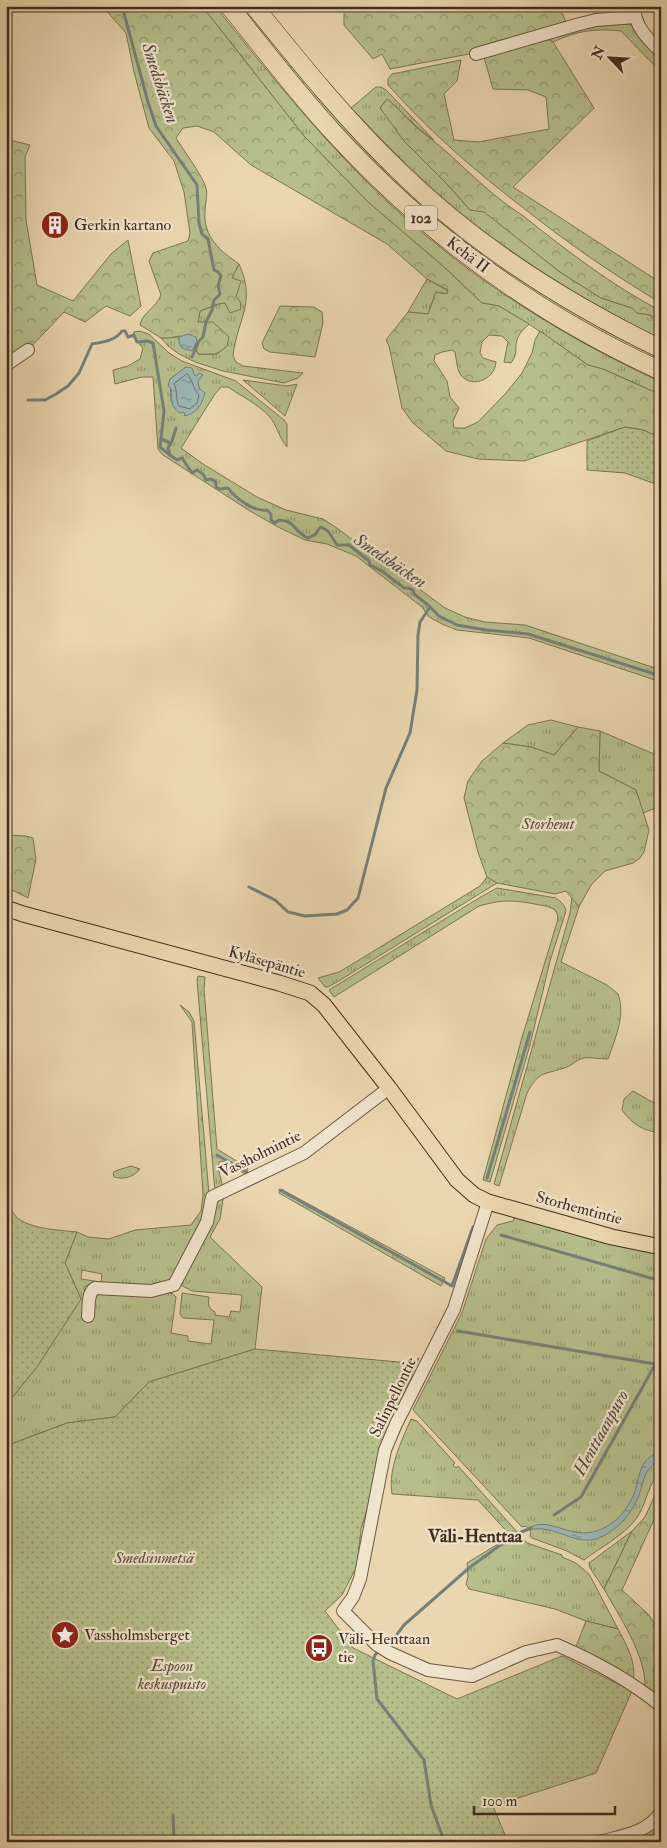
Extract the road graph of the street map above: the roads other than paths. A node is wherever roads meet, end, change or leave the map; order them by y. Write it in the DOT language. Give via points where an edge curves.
graph roads {
  1 [pos="229,6"];
  2 [pos="254,6"];
  3 [pos="635,12"];
  4 [pos="661,52"];
  5 [pos="476,54"];
  6 [pos="661,349"];
  7 [pos="28,350"];
  8 [pos="6,365"];
  9 [pos="661,371"];
  10 [pos="6,908"];
  11 [pos="389,1088"];
  12 [pos="488,1202"];
  13 [pos="661,1247"];
  14 [pos="88,1316"];
  15 [pos="661,1706"];
  16 [pos="661,1812"];
  17 [pos="599,1842"];
  1 -- 9 [label="highway, Kehä II / 102" via="333,132 435,229 533,302"];
  2 -- 6 [label="highway, Kehä II / 102" via="350,122 448,214 545,285"];
  3 -- 4 [label="street" via="638,26"];
  3 -- 5 [label="street"];
  7 -- 8 [label="street"];
  10 -- 11 [label="main road, Kyläsepäntie" via="310,993 324,1005"];
  11 -- 12 [label="main road, Kyläsepäntie" via="457,1180 474,1196"];
  11 -- 14 [label="street, Vassholmintie" via="304,1153 212,1197 207,1222 174,1285 151,1291 96,1288 90,1294"];
  12 -- 13 [label="main road, Storhemtintie" via="612,1237"];
  12 -- 15 [label="street, Salinpellontie" via="454,1309 390,1435 381,1464 360,1579 343,1611 377,1645 428,1670 472,1676 526,1652 556,1645 608,1670"];
  16 -- 17 [label="street" via="641,1830"];
}
